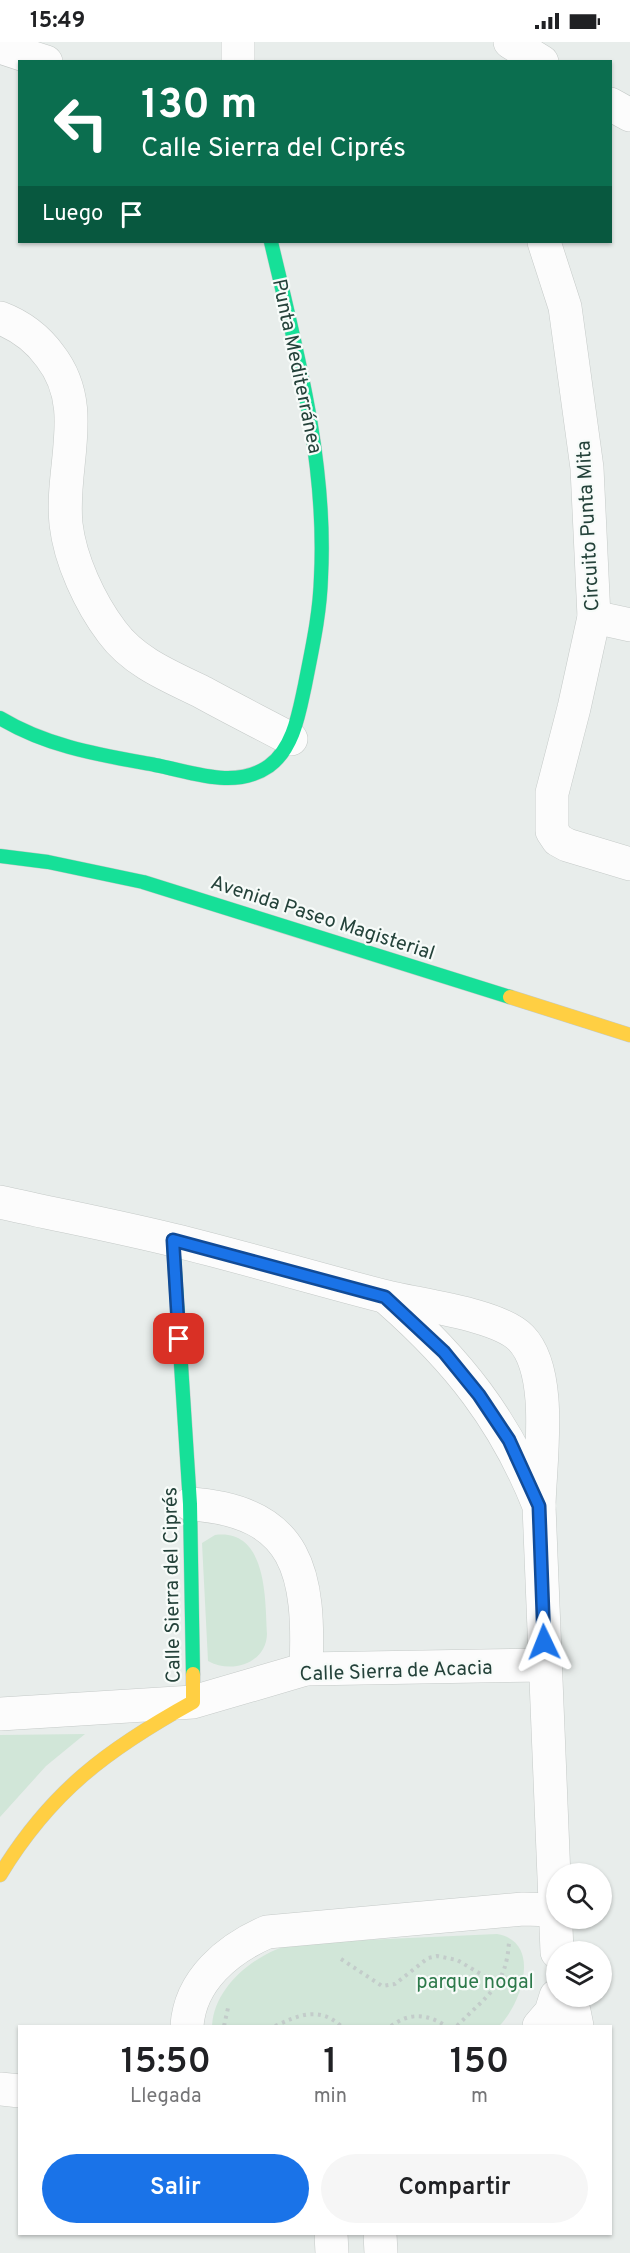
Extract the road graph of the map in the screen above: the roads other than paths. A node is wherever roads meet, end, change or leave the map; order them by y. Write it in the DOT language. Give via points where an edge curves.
graph roads {
  1 [pos="238,42"];
  2 [pos="499,42"];
  3 [pos="510,42"];
  4 [pos="0,47"];
  5 [pos="40,60"];
  6 [pos="238,60"];
  7 [pos="502,60"];
  8 [pos="539,60"];
  9 [pos="612,105"];
  10 [pos="630,116"];
  11 [pos="271,243"];
  12 [pos="544,243"];
  13 [pos="0,318"];
  14 [pos="594,617"];
  15 [pos="630,625"];
  16 [pos="0,718"];
  17 [pos="291,739"];
  18 [pos="0,856"];
  19 [pos="630,864"];
  20 [pos="630,1035"];
  21 [pos="0,1202"];
  22 [pos="173,1240"];
  23 [pos="385,1297"];
  24 [pos="190,1504"];
  25 [pos="539,1506"];
  26 [pos="545,1665"];
  27 [pos="306,1669"];
  28 [pos="193,1702"];
  29 [pos="0,1714"];
  30 [pos="553,1863"];
  31 [pos="0,1875"];
  32 [pos="546,1910"];
  33 [pos="553,2007"];
  34 [pos="571,2007"];
  35 [pos="187,2025"];
  36 [pos="540,2025"];
  37 [pos="577,2025"];
  38 [pos="330,2235"];
  39 [pos="380,2235"];
  40 [pos="332,2253"];
  41 [pos="381,2253"];
  1 -- 6 [label="street"];
  2 -- 7 [label="street"];
  3 -- 8 [label="street"];
  4 -- 5 [label="street"];
  9 -- 10 [label="street"];
  11 -- 17 [label="street, Punta Mediterránea" via="307,390 323,514 314,653"];
  12 -- 14 [label="street, Circuito Punta Mita" via="565,307 587,468"];
  13 -- 17 [label="street" via="31,334 45,348 60,369 70,394 73,428 66,523 89,592 112,632 138,660"];
  14 -- 15 [label="street"];
  14 -- 19 [label="street, Circuito Punta Mita" via="552,793 552,831 567,845"];
  16 -- 17 [label="street, Punta Mediterránea" via="26,734 68,748 232,780 268,767 283,754"];
  18 -- 20 [label="street, Avenida Paseo Magisterial" via="104,871 189,895"];
  21 -- 22 [label="street"];
  22 -- 23 [label="street"];
  22 -- 24 [label="street, Calle Sierra del Ciprés"];
  23 -- 25 [label="street" via="429,1335 465,1376 509,1440"];
  23 -- 25 [label="street" via="489,1321 521,1338 535,1358 541,1380"];
  24 -- 27 [label="street" via="236,1511 258,1521 277,1536 296,1561 305,1588"];
  24 -- 28 [label="street, Calle Sierra del Ciprés"];
  25 -- 26 [label="street"];
  26 -- 27 [label="street, Calle Sierra de Acacia"];
  26 -- 30 [label="street"];
  27 -- 28 [label="street, Calle Sierra de Acacia"];
  28 -- 29 [label="street, Calle Sierra de Acacia"];
  28 -- 31 [label="street, Calle Sierra del Ciprés" via="133,1734 80,1774 35,1822"];
  32 -- 35 [label="street" via="267,1932 238,1944 211,1969 187,2016"];
  33 -- 36 [label="street"];
  34 -- 37 [label="street"];
  38 -- 40 [label="street"];
  39 -- 41 [label="street"];
}
